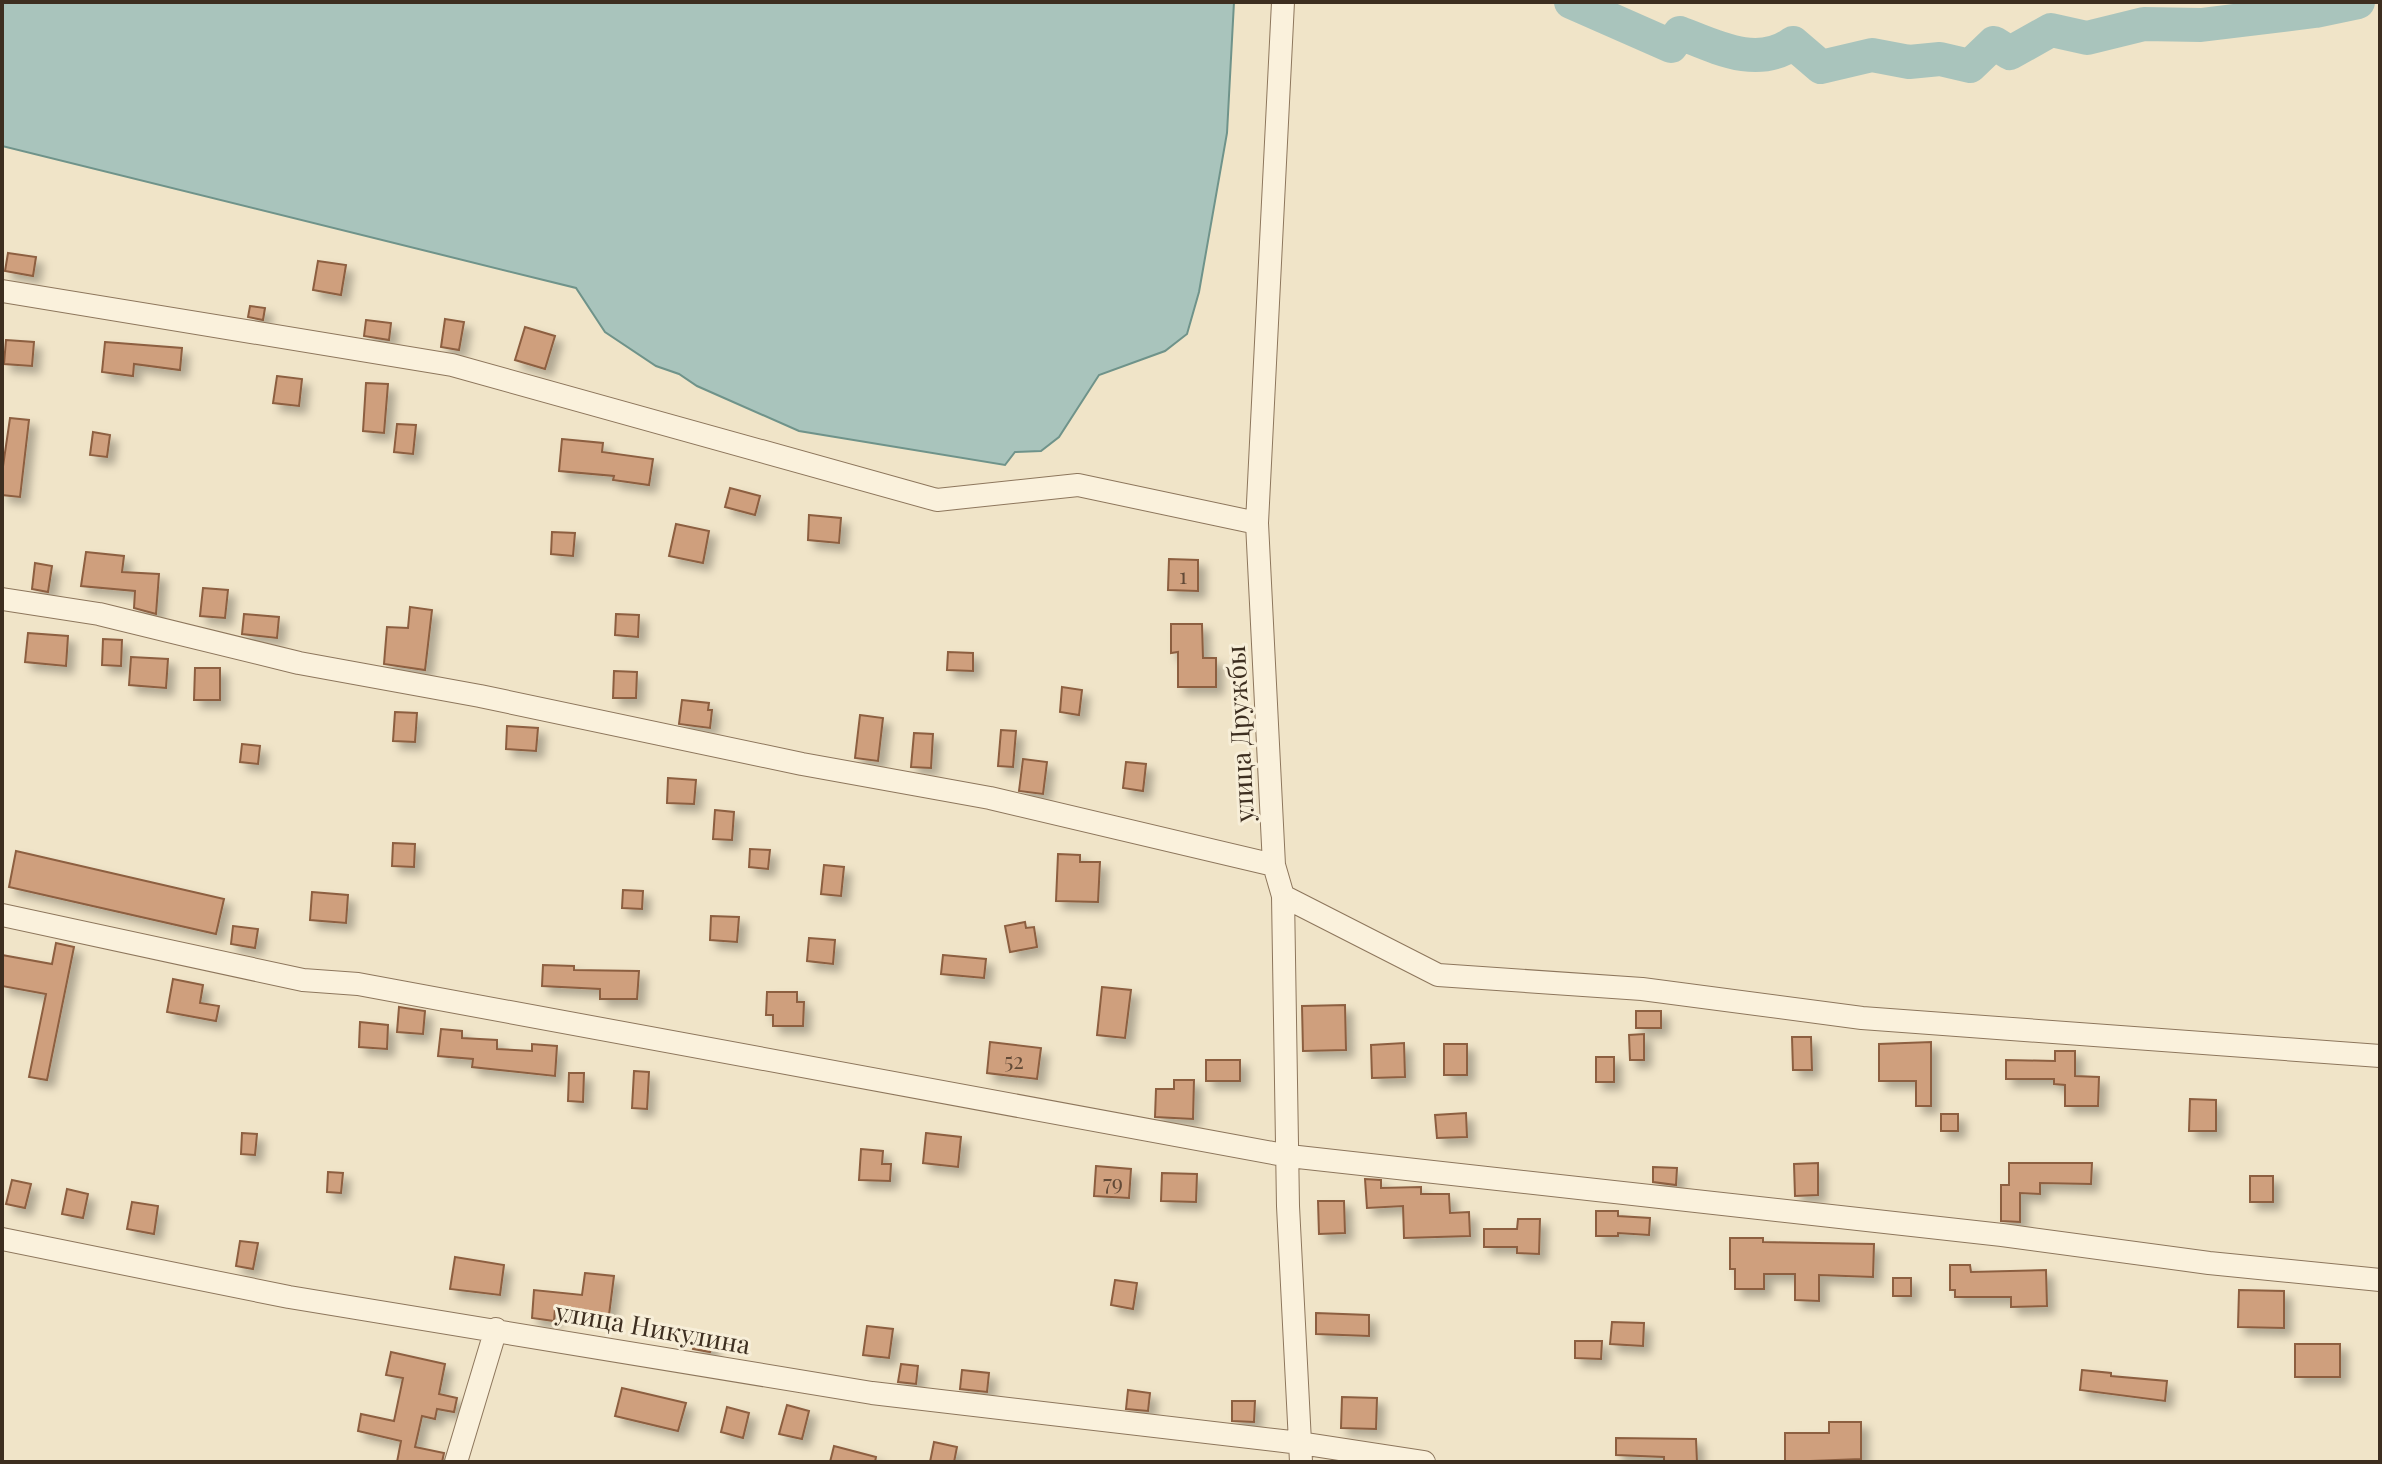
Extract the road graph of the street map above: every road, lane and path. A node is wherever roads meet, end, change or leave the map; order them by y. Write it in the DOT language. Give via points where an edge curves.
graph roads {
  1 [pos="1283,2"];
  2 [pos="2,291"];
  3 [pos="1257,523"];
  4 [pos="2,599"];
  5 [pos="1274,865"];
  6 [pos="1283,896"];
  7 [pos="2,915"];
  8 [pos="2380,1056"];
  9 [pos="1289,1156"];
  10 [pos="2,1239"];
  11 [pos="2380,1280"];
  12 [pos="496,1329"];
  13 [pos="1300,1452"];
  14 [pos="456,1462"];
  15 [pos="1424,1462"];
  1 -- 3 [label="street, улица Дружбы"];
  2 -- 3 [label="street" via="452,365 937,500 1078,485"];
  3 -- 5 [label="street, улица Дружбы"];
  4 -- 5 [label="street" via="99,614 299,663 990,798"];
  5 -- 6 [label="street, улица Дружбы"];
  6 -- 8 [label="street" via="1438,975 1642,989 1862,1018"];
  6 -- 9 [label="street"];
  7 -- 9 [label="street" via="303,980 358,984"];
  9 -- 11 [label="street"];
  9 -- 13 [label="street"];
  10 -- 12 [label="street, улица Никулина" via="289,1297"];
  12 -- 13 [label="street, улица Никулина" via="872,1393"];
  12 -- 14 [label="street"];
  13 -- 15 [label="street, улица Никулина"];
}
